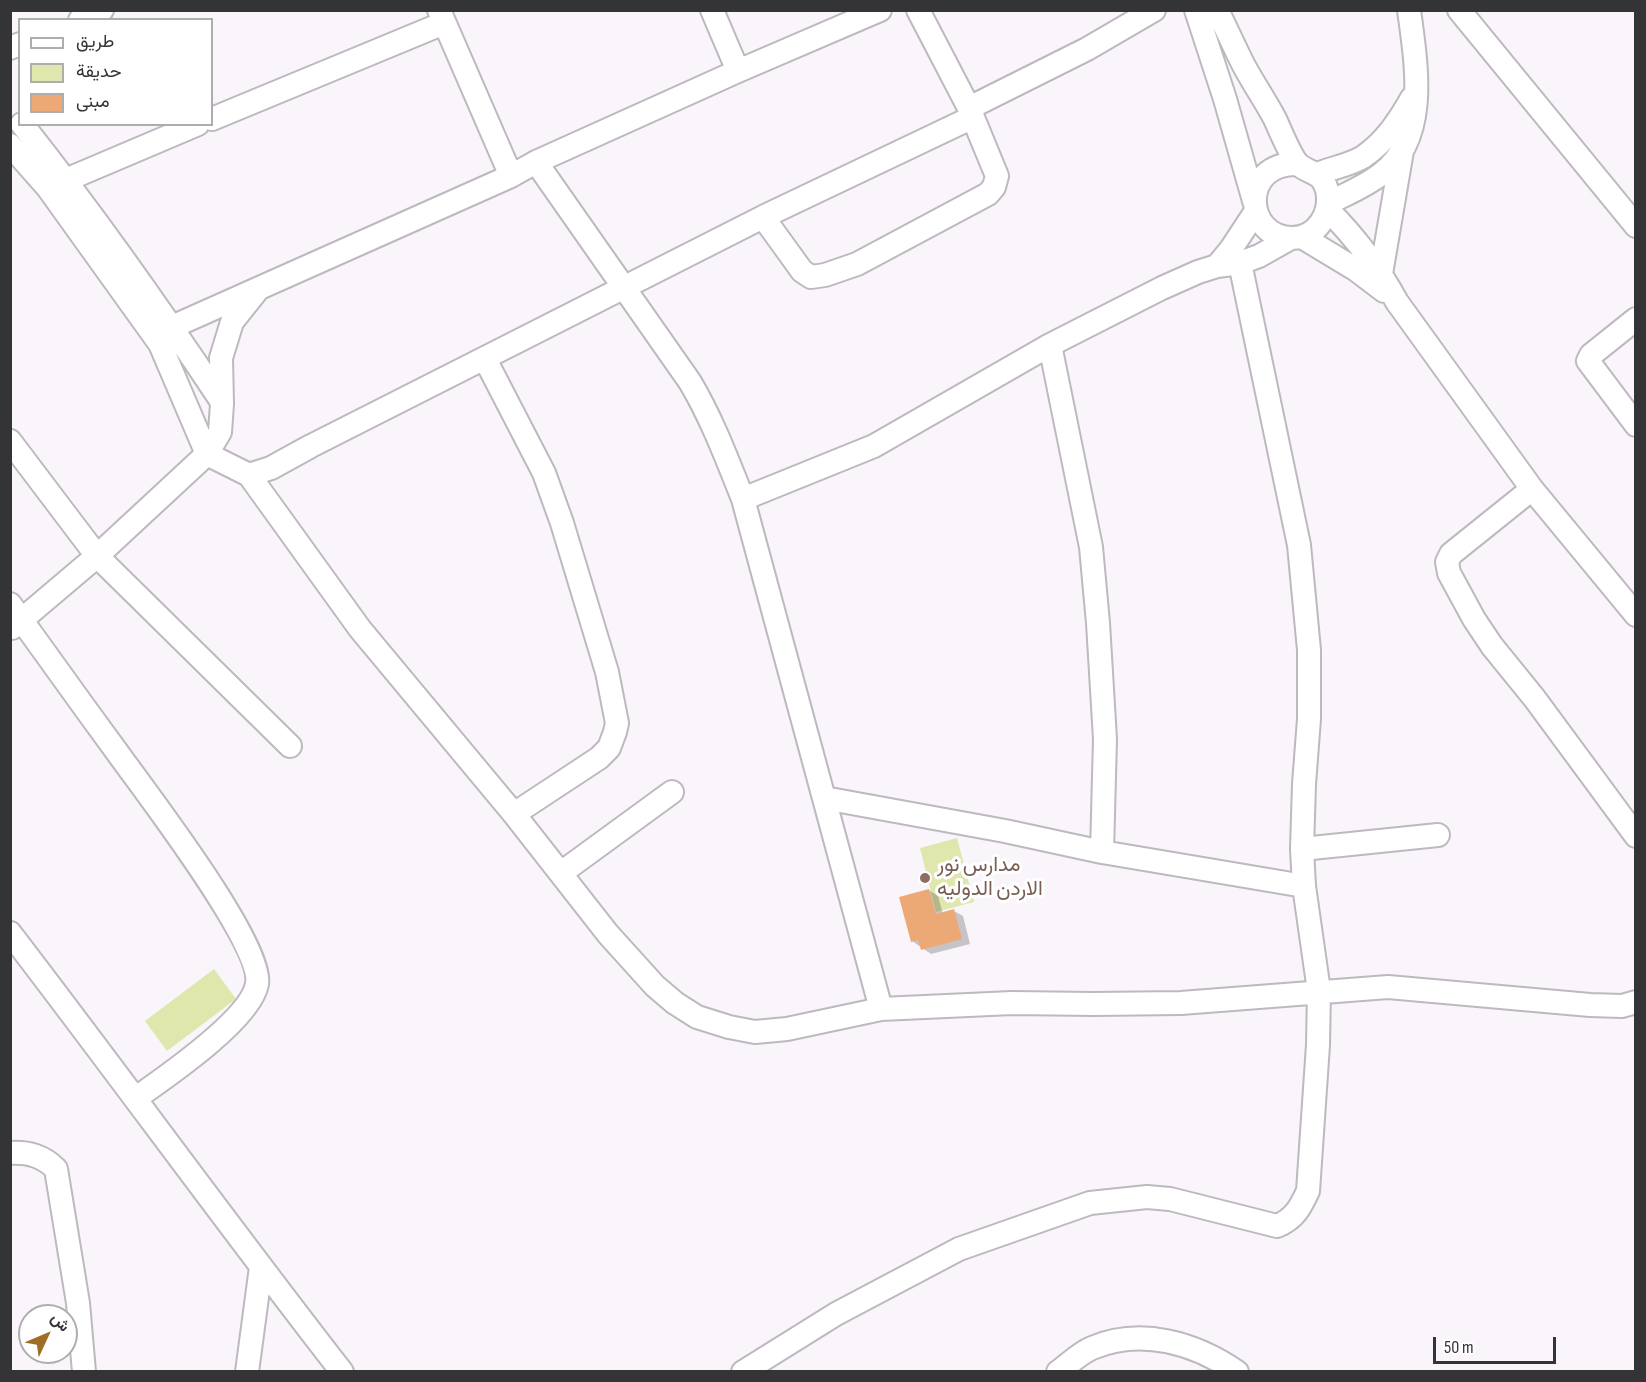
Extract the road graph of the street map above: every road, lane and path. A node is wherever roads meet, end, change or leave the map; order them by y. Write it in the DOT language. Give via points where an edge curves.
graph roads {
  1 [pos="102,10"];
  2 [pos="712,10"];
  3 [pos="880,10"];
  4 [pos="918,10"];
  5 [pos="1154,10"];
  6 [pos="1196,10"];
  7 [pos="1217,10"];
  8 [pos="1409,10"];
  9 [pos="1459,10"];
  10 [pos="442,17"];
  11 [pos="84,18"];
  12 [pos="738,71"];
  13 [pos="1416,92"];
  14 [pos="971,112"];
  15 [pos="213,119"];
  16 [pos="23,126"];
  17 [pos="193,126"];
  18 [pos="10,145"];
  19 [pos="1402,151"];
  20 [pos="536,162"];
  21 [pos="1308,169"];
  22 [pos="512,176"];
  23 [pos="66,180"];
  24 [pos="1255,206"];
  25 [pos="1328,207"];
  26 [pos="763,217"];
  27 [pos="1635,226"];
  28 [pos="1297,237"];
  29 [pos="1240,263"];
  30 [pos="1217,266"];
  31 [pos="1381,274"];
  32 [pos="260,287"];
  33 [pos="623,288"];
  34 [pos="1397,302"];
  35 [pos="1635,319"];
  36 [pos="166,336"];
  37 [pos="1050,345"];
  38 [pos="485,359"];
  39 [pos="222,404"];
  40 [pos="1635,425"];
  41 [pos="10,441"];
  42 [pos="207,454"];
  43 [pos="249,475"];
  44 [pos="1532,489"];
  45 [pos="743,499"];
  46 [pos="97,556"];
  47 [pos="1635,615"];
  48 [pos="14,618"];
  49 [pos="290,746"];
  50 [pos="672,792"];
  51 [pos="824,798"];
  52 [pos="514,814"];
  53 [pos="1438,834"];
  54 [pos="1635,836"];
  55 [pos="1302,849"];
  56 [pos="1102,852"];
  57 [pos="561,873"];
  58 [pos="1304,886"];
  59 [pos="10,933"];
  60 [pos="1318,991"];
  61 [pos="1635,1002"];
  62 [pos="881,1008"];
  63 [pos="136,1098"];
  64 [pos="10,1153"];
  65 [pos="261,1268"];
  66 [pos="84,1371"];
  67 [pos="247,1371"];
  68 [pos="342,1371"];
  69 [pos="743,1371"];
  70 [pos="1058,1371"];
  71 [pos="1237,1371"];
  1 -- 11 [label="street"];
  2 -- 12 [label="street"];
  3 -- 12 [label="street"];
  4 -- 14 [label="street"];
  5 -- 14 [label="street"];
  6 -- 24 [label="street"];
  7 -- 21 [label="street" via="1244,65"];
  8 -- 13 [label="street"];
  9 -- 27 [label="street"];
  10 -- 15 [label="street"];
  10 -- 22 [label="street"];
  12 -- 20 [label="street"];
  13 -- 19 [label="street" via="1412,132"];
  13 -- 21 [label="street" via="1398,123 1361,158"];
  14 -- 26 [label="street"];
  14 -- 26 [label="street" via="997,176 994,187 988,194 857,264 811,277 802,271"];
  16 -- 23 [label="street"];
  17 -- 23 [label="street"];
  18 -- 36 [label="street"];
  19 -- 25 [label="street" via="1382,174"];
  19 -- 31 [label="street"];
  20 -- 22 [label="street"];
  20 -- 33 [label="street"];
  21 -- 24 [label="street" via="1287,164 1267,172 1256,191"];
  21 -- 25 [label="street" via="1326,187"];
  22 -- 32 [label="street"];
  23 -- 36 [label="street"];
  24 -- 28 [label="street" via="1269,230 1279,236"];
  24 -- 30 [label="street"];
  25 -- 28 [label="street" via="1318,227"];
  25 -- 31 [label="street"];
  26 -- 33 [label="street"];
  28 -- 29 [label="street"];
  28 -- 34 [label="street" via="1355,268"];
  29 -- 30 [label="street"];
  29 -- 55 [label="street" via="1299,545 1305,591 1309,719"];
  30 -- 37 [label="street" via="1162,288"];
  31 -- 34 [label="street"];
  32 -- 36 [label="street"];
  32 -- 39 [label="street" via="232,322 221,358"];
  33 -- 38 [label="street"];
  33 -- 45 [label="street" via="709,413"];
  34 -- 44 [label="street"];
  35 -- 40 [label="street" via="1588,361"];
  36 -- 39 [label="street"];
  36 -- 42 [label="street"];
  37 -- 45 [label="street" via="874,446"];
  37 -- 56 [label="street" via="1092,558 1105,739"];
  38 -- 43 [label="street" via="271,468"];
  38 -- 52 [label="street" via="547,483 562,523 616,713 609,748 599,758"];
  39 -- 42 [label="street" via="220,432"];
  41 -- 46 [label="street"];
  42 -- 43 [label="street"];
  42 -- 46 [label="street"];
  43 -- 52 [label="street" via="360,629"];
  44 -- 47 [label="street"];
  44 -- 54 [label="street" via="1451,554 1449,573 1492,646"];
  45 -- 51 [label="street"];
  46 -- 48 [label="street"];
  46 -- 49 [label="street"];
  48 -- 63 [label="street" via="199,866 242,936 258,975 248,1007 185,1063"];
  50 -- 57 [label="street"];
  51 -- 56 [label="street"];
  51 -- 62 [label="street"];
  52 -- 57 [label="street"];
  53 -- 55 [label="street"];
  55 -- 58 [label="street"];
  56 -- 58 [label="street"];
  57 -- 62 [label="street" via="634,965 675,1004 697,1017 755,1032 787,1029"];
  58 -- 60 [label="street"];
  59 -- 63 [label="street"];
  60 -- 61 [label="street" via="1388,987 1590,1005 1622,1006"];
  60 -- 62 [label="street" via="1181,1003"];
  60 -- 69 [label="street" via="1308,1191 1297,1212 1285,1223 1278,1226 1251,1221 1170,1199 1147,1197 1090,1203 958,1248 836,1314"];
  63 -- 65 [label="street"];
  64 -- 66 [label="street" via="33,1155 47,1160 56,1169 78,1303"];
  65 -- 67 [label="street"];
  65 -- 68 [label="street"];
  70 -- 71 [label="street" via="1091,1348 1132,1337 1178,1342"];
}
